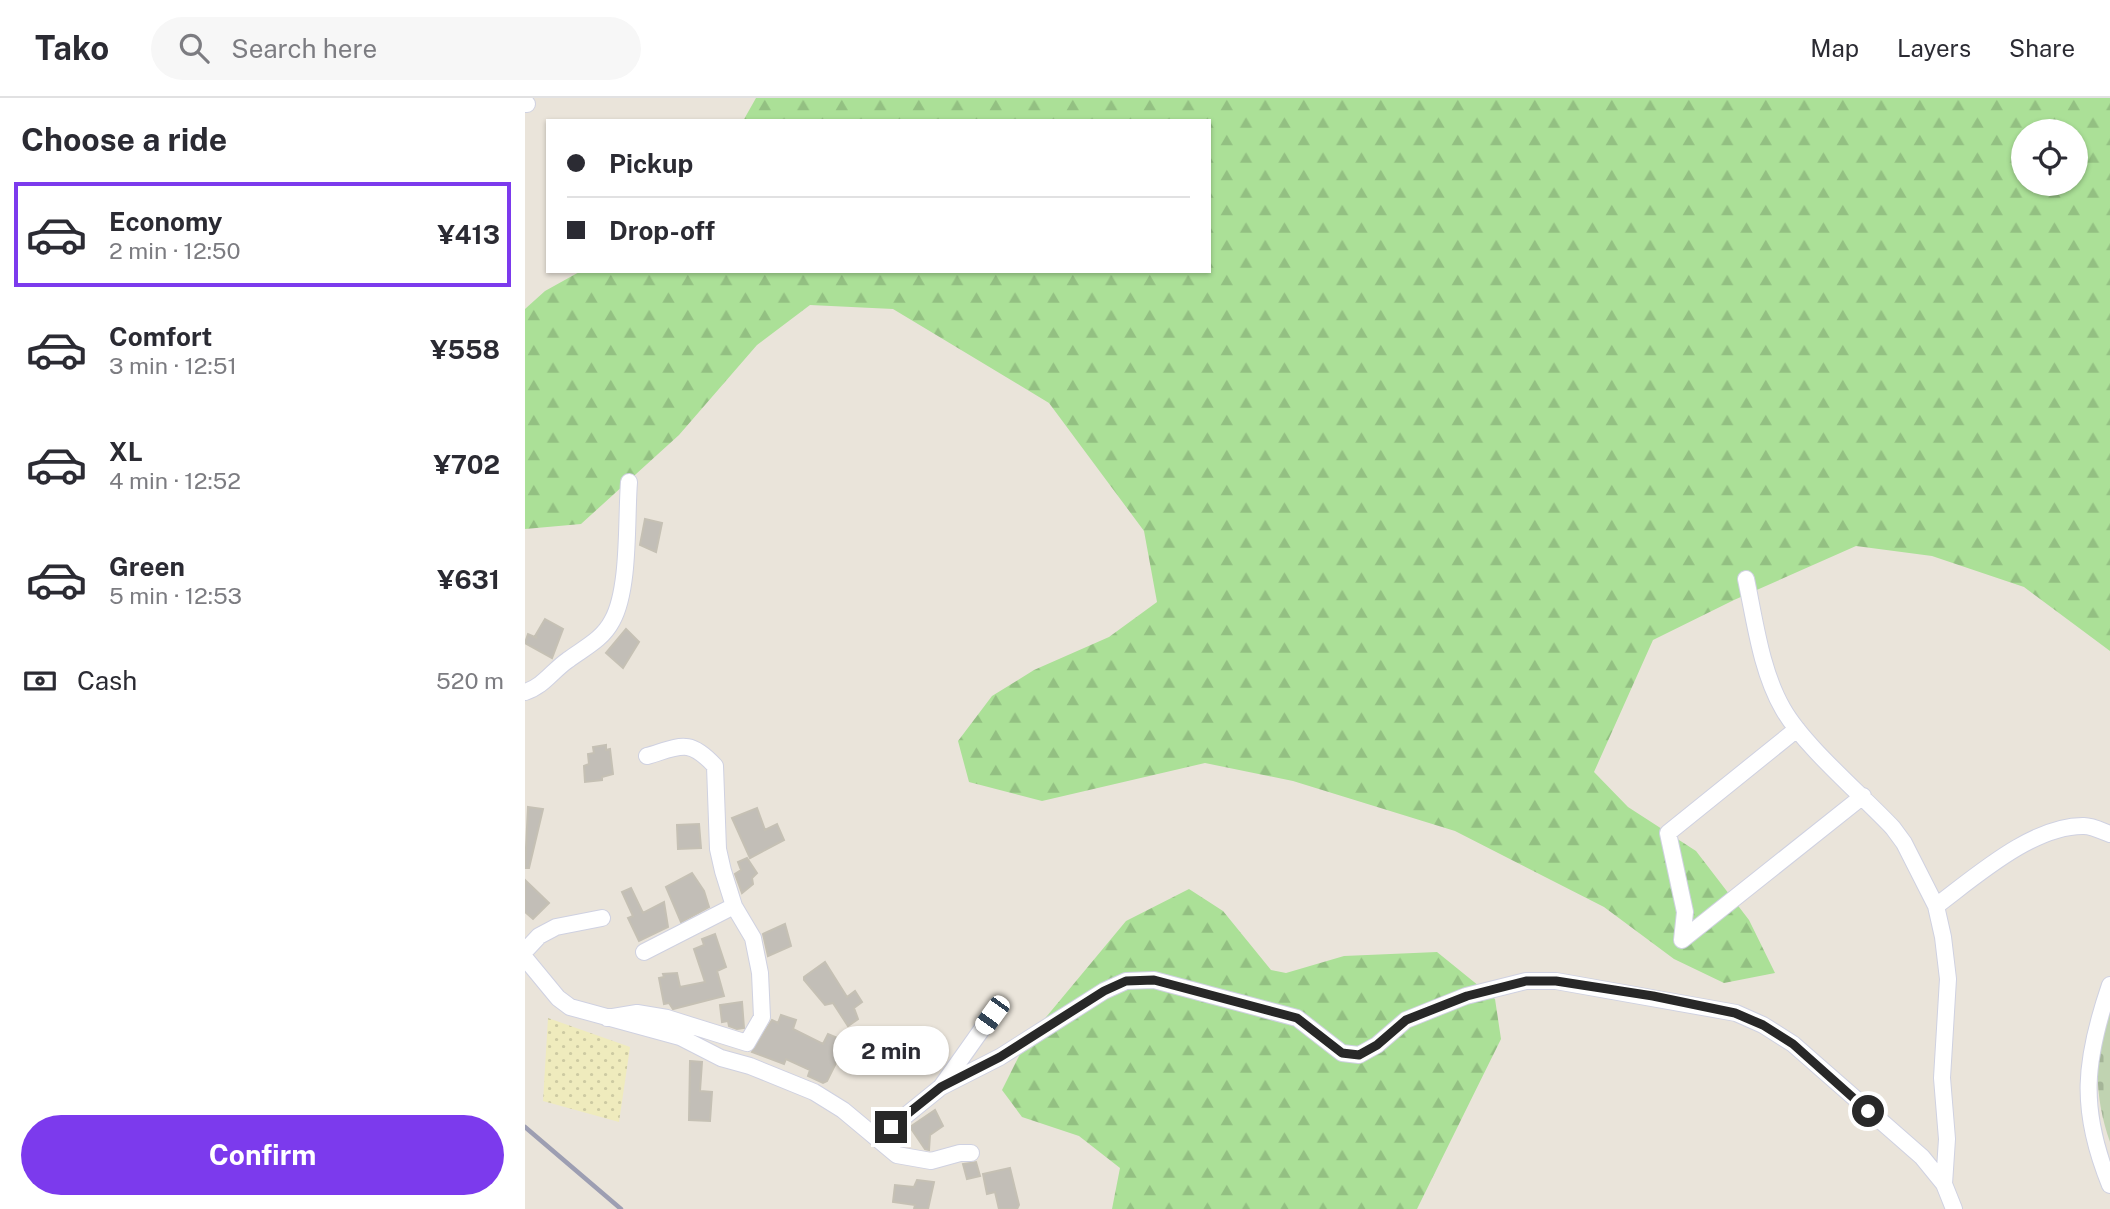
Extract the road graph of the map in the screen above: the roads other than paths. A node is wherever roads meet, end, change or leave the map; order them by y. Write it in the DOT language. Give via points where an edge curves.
graph roads {
  1 [pos="629,482"];
  2 [pos="1746,579"];
  3 [pos="525,692"];
  4 [pos="1797,729"];
  5 [pos="647,756"];
  6 [pos="1863,796"];
  7 [pos="2110,834"];
  8 [pos="734,906"];
  9 [pos="1936,906"];
  10 [pos="602,918"];
  11 [pos="525,951"];
  12 [pos="644,952"];
  13 [pos="525,958"];
  14 [pos="2110,985"];
  15 [pos="992,1015"];
  16 [pos="607,1018"];
  17 [pos="941,1087"];
  18 [pos="878,1138"];
  19 [pos="971,1153"];
  20 [pos="1944,1184"];
  21 [pos="2110,1185"];
  22 [pos="1954,1209"];
  1 -- 3 [label="street" via="629,538 613,620 597,640 566,660 541,685"];
  2 -- 4 [label="street" via="1773,689"];
  4 -- 6 [label="street"];
  4 -- 6 [label="street" via="1668,833 1685,912 1682,940"];
  5 -- 8 [label="street" via="683,746 699,749 715,766 718,849"];
  6 -- 9 [label="street" via="1905,843"];
  7 -- 9 [label="street" via="2086,825 2060,829 1998,860"];
  8 -- 12 [label="street"];
  8 -- 16 [label="street" via="753,938 760,973 762,1017 747,1043 667,1018 637,1013"];
  9 -- 20 [label="street" via="1948,979 1942,1078 1947,1139"];
  10 -- 11 [label="street" via="556,927 538,936"];
  13 -- 16 [label="street" via="570,1007"];
  14 -- 21 [label="street" via="2091,1045 2086,1097 2095,1147"];
  15 -- 17 [label="street"];
  16 -- 18 [label="street" via="680,1037 721,1058 814,1092"];
  17 -- 18 [label="street"];
  17 -- 20 [label="street" via="1126,981 1154,980 1297,1018 1342,1053 1359,1055 1406,1020 1467,996 1526,981 1556,981 1735,1013 1763,1025 1793,1044 1922,1157"];
  18 -- 19 [label="street" via="897,1155 914,1160"];
  20 -- 22 [label="street"];
}
